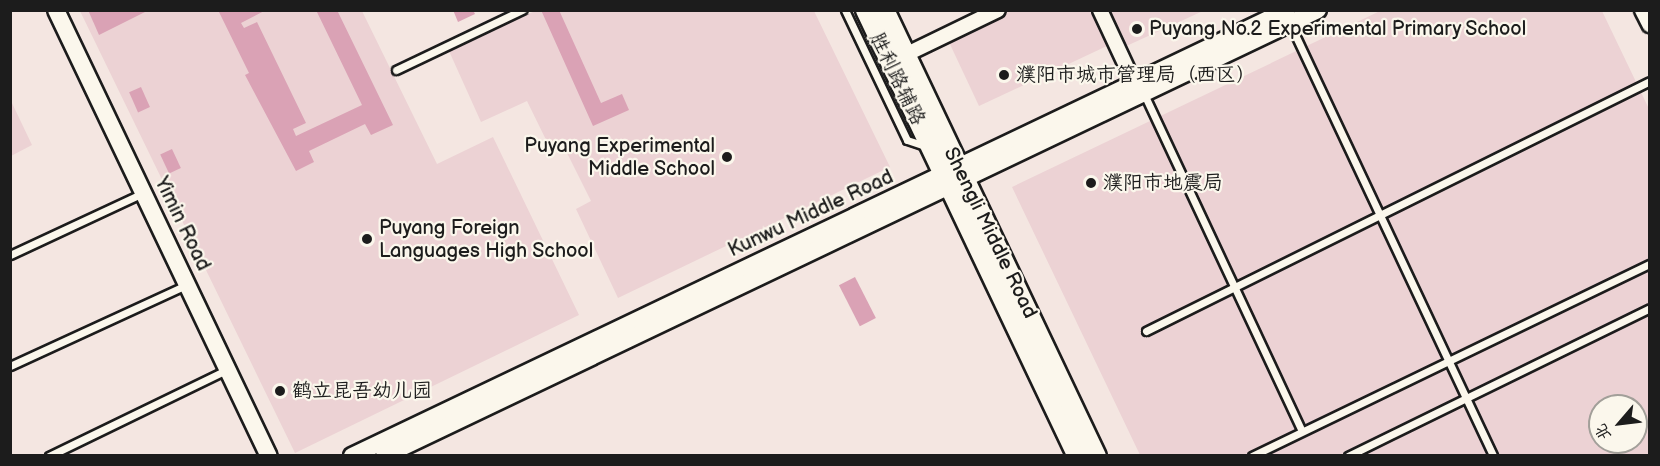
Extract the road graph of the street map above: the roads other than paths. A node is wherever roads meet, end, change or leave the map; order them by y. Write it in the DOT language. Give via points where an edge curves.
graph roads {
  1 [pos="56,10"];
  2 [pos="522,10"];
  3 [pos="844,10"];
  4 [pos="866,10"];
  5 [pos="884,10"];
  6 [pos="998,10"];
  7 [pos="1100,10"];
  8 [pos="1318,10"];
  9 [pos="1643,10"];
  10 [pos="1289,17"];
  11 [pos="1650,24"];
  12 [pos="905,55"];
  13 [pos="396,70"];
  14 [pos="1650,81"];
  15 [pos="1139,88"];
  16 [pos="932,148"];
  17 [pos="954,177"];
  18 [pos="143,193"];
  19 [pos="1380,215"];
  20 [pos="10,255"];
  21 [pos="1650,264"];
  22 [pos="188,284"];
  23 [pos="1235,287"];
  24 [pos="1650,309"];
  25 [pos="1146,331"];
  26 [pos="1449,361"];
  27 [pos="10,366"];
  28 [pos="228,369"];
  29 [pos="1466,398"];
  30 [pos="1302,431"];
  31 [pos="49,456"];
  32 [pos="269,456"];
  33 [pos="352,456"];
  34 [pos="384,456"];
  35 [pos="1078,456"];
  36 [pos="1096,456"];
  37 [pos="1252,456"];
  38 [pos="1348,456"];
  39 [pos="1493,456"];
  1 -- 18 [label="street, Yimin Road"];
  2 -- 13 [label="lane"];
  3 -- 16 [label="lane, 胜利路辅路" via="907,140"];
  4 -- 16 [label="main road, Shengli Middle Road"];
  5 -- 12 [label="main road, Shengli Middle Road"];
  6 -- 12 [label="street"];
  7 -- 15 [label="street"];
  8 -- 10 [label="street, Kunwu Middle Road"];
  9 -- 11 [label="street"];
  10 -- 15 [label="street, Kunwu Middle Road"];
  10 -- 19 [label="lane"];
  12 -- 17 [label="main road, Shengli Middle Road"];
  14 -- 19 [label="lane"];
  15 -- 17 [label="street, Kunwu Middle Road"];
  15 -- 23 [label="lane"];
  16 -- 17 [label="main road, Shengli Middle Road"];
  17 -- 33 [label="street, Kunwu Middle Road"];
  17 -- 34 [label="street, Kunwu Middle Road"];
  17 -- 35 [label="main road, Shengli Middle Road"];
  17 -- 36 [label="main road, Shengli Middle Road"];
  18 -- 20 [label="lane"];
  18 -- 22 [label="street, Yimin Road"];
  19 -- 23 [label="lane"];
  19 -- 26 [label="lane"];
  21 -- 26 [label="lane"];
  22 -- 27 [label="lane"];
  22 -- 28 [label="street, Yimin Road"];
  23 -- 25 [label="lane"];
  23 -- 30 [label="lane"];
  24 -- 29 [label="lane"];
  26 -- 29 [label="lane"];
  26 -- 30 [label="lane"];
  28 -- 31 [label="lane"];
  28 -- 32 [label="street, Yimin Road"];
  29 -- 38 [label="lane"];
  29 -- 39 [label="lane"];
  30 -- 37 [label="lane"];
}
